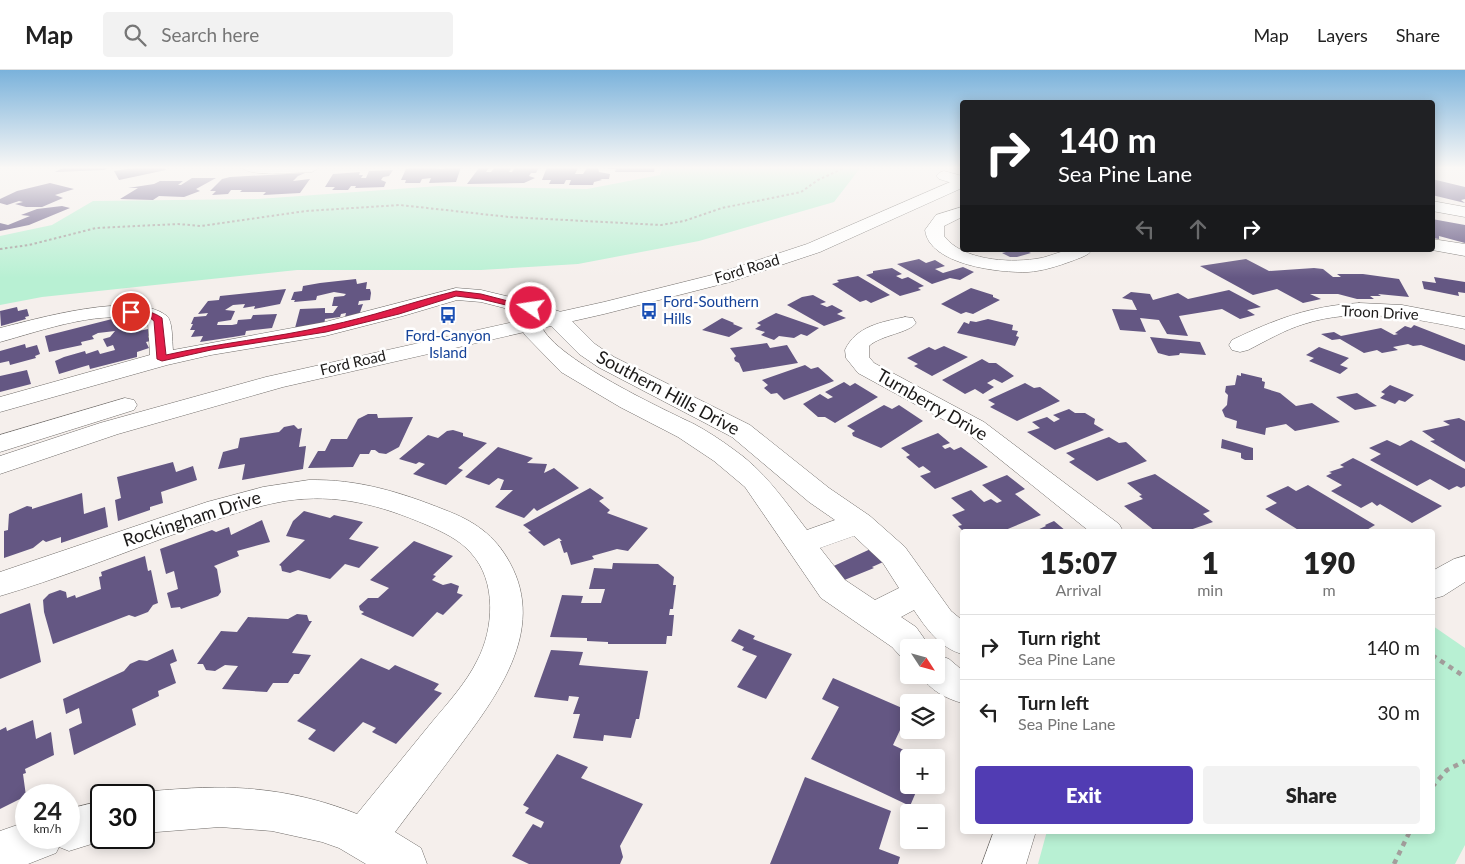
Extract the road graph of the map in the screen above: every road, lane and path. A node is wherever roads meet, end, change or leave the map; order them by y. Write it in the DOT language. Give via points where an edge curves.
graph roads {
  1 [pos="745,204"];
  2 [pos="886,204"];
  3 [pos="905,204"];
  4 [pos="1435,207"];
  5 [pos="960,212"];
  6 [pos="1465,212"];
  7 [pos="1435,245"];
  8 [pos="0,249"];
  9 [pos="1465,250"];
  10 [pos="1078,252"];
  11 [pos="530,316"];
  12 [pos="556,318"];
  13 [pos="905,322"];
  14 [pos="1465,322"];
  15 [pos="0,336"];
  16 [pos="1240,345"];
  17 [pos="162,359"];
  18 [pos="0,405"];
  19 [pos="0,444"];
  20 [pos="0,465"];
  21 [pos="859,523"];
  22 [pos="1105,529"];
  23 [pos="799,544"];
  24 [pos="1465,567"];
  25 [pos="0,584"];
  26 [pos="1435,585"];
  27 [pos="921,591"];
  28 [pos="874,616"];
  29 [pos="960,638"];
  30 [pos="903,639"];
  31 [pos="1435,657"];
  32 [pos="945,677"];
  33 [pos="1465,677"];
  34 [pos="960,687"];
  35 [pos="1465,761"];
  36 [pos="1435,783"];
  37 [pos="155,811"];
  38 [pos="1013,834"];
  39 [pos="1409,834"];
  40 [pos="364,838"];
  41 [pos="15,848"];
  42 [pos="0,853"];
  43 [pos="406,864"];
  44 [pos="1004,864"];
  45 [pos="1394,864"];
  1 -- 8 [label="path" via="662,225 509,217 400,205 358,207 201,226 96,228"];
  2 -- 11 [label="street, Ford Road" via="729,261"];
  3 -- 12 [label="street, Ford Road" via="851,232 762,266 694,286"];
  4 -- 6 [label="street"];
  5 -- 10 [label="street" via="936,223 933,235 944,247 969,259 999,265 1034,266 1056,262"];
  7 -- 9 [label="street"];
  11 -- 12 [label="street, Ford Road"];
  11 -- 17 [label="street" via="481,296 456,294 326,329"];
  11 -- 19 [label="street, Ford Road" via="323,351 171,391"];
  11 -- 20 [label="street, Ford Road" via="148,416"];
  11 -- 23 [label="street, Southern Hills Drive" via="536,335 569,367 687,431 724,455 755,481"];
  12 -- 21 [label="street, Southern Hills Drive" via="586,348 606,362 742,430"];
  13 -- 22 [label="street, Turnberry Drive" via="862,340 856,346 858,360 866,368 975,427"];
  14 -- 16 [label="street, Troon Drive" via="1392,311 1335,311 1295,319"];
  15 -- 17 [label="street" via="81,316 143,312 159,320"];
  17 -- 18 [label="street"];
  21 -- 23 [label="street"];
  21 -- 27 [label="street, Southern Hills Drive" via="894,555"];
  23 -- 28 [label="street, Southern Hills Drive" via="833,589"];
  24 -- 26 [label="street"];
  25 -- 40 [label="street, Rockingham Drive" via="233,503 303,490 334,489 388,499 453,523 476,539 493,558 503,580 506,628 497,658 478,693"];
  27 -- 28 [label="street"];
  27 -- 29 [label="street, Southern Hills Drive" via="939,620"];
  28 -- 30 [label="street, Southern Hills Drive"];
  31 -- 33 [label="path"];
  32 -- 34 [label="street"];
  35 -- 36 [label="path" via="1446,770"];
  37 -- 40 [label="street" via="234,807 289,813"];
  38 -- 44 [label="street"];
  39 -- 45 [label="path"];
  40 -- 43 [label="street"];
  41 -- 42 [label="street"];
}
